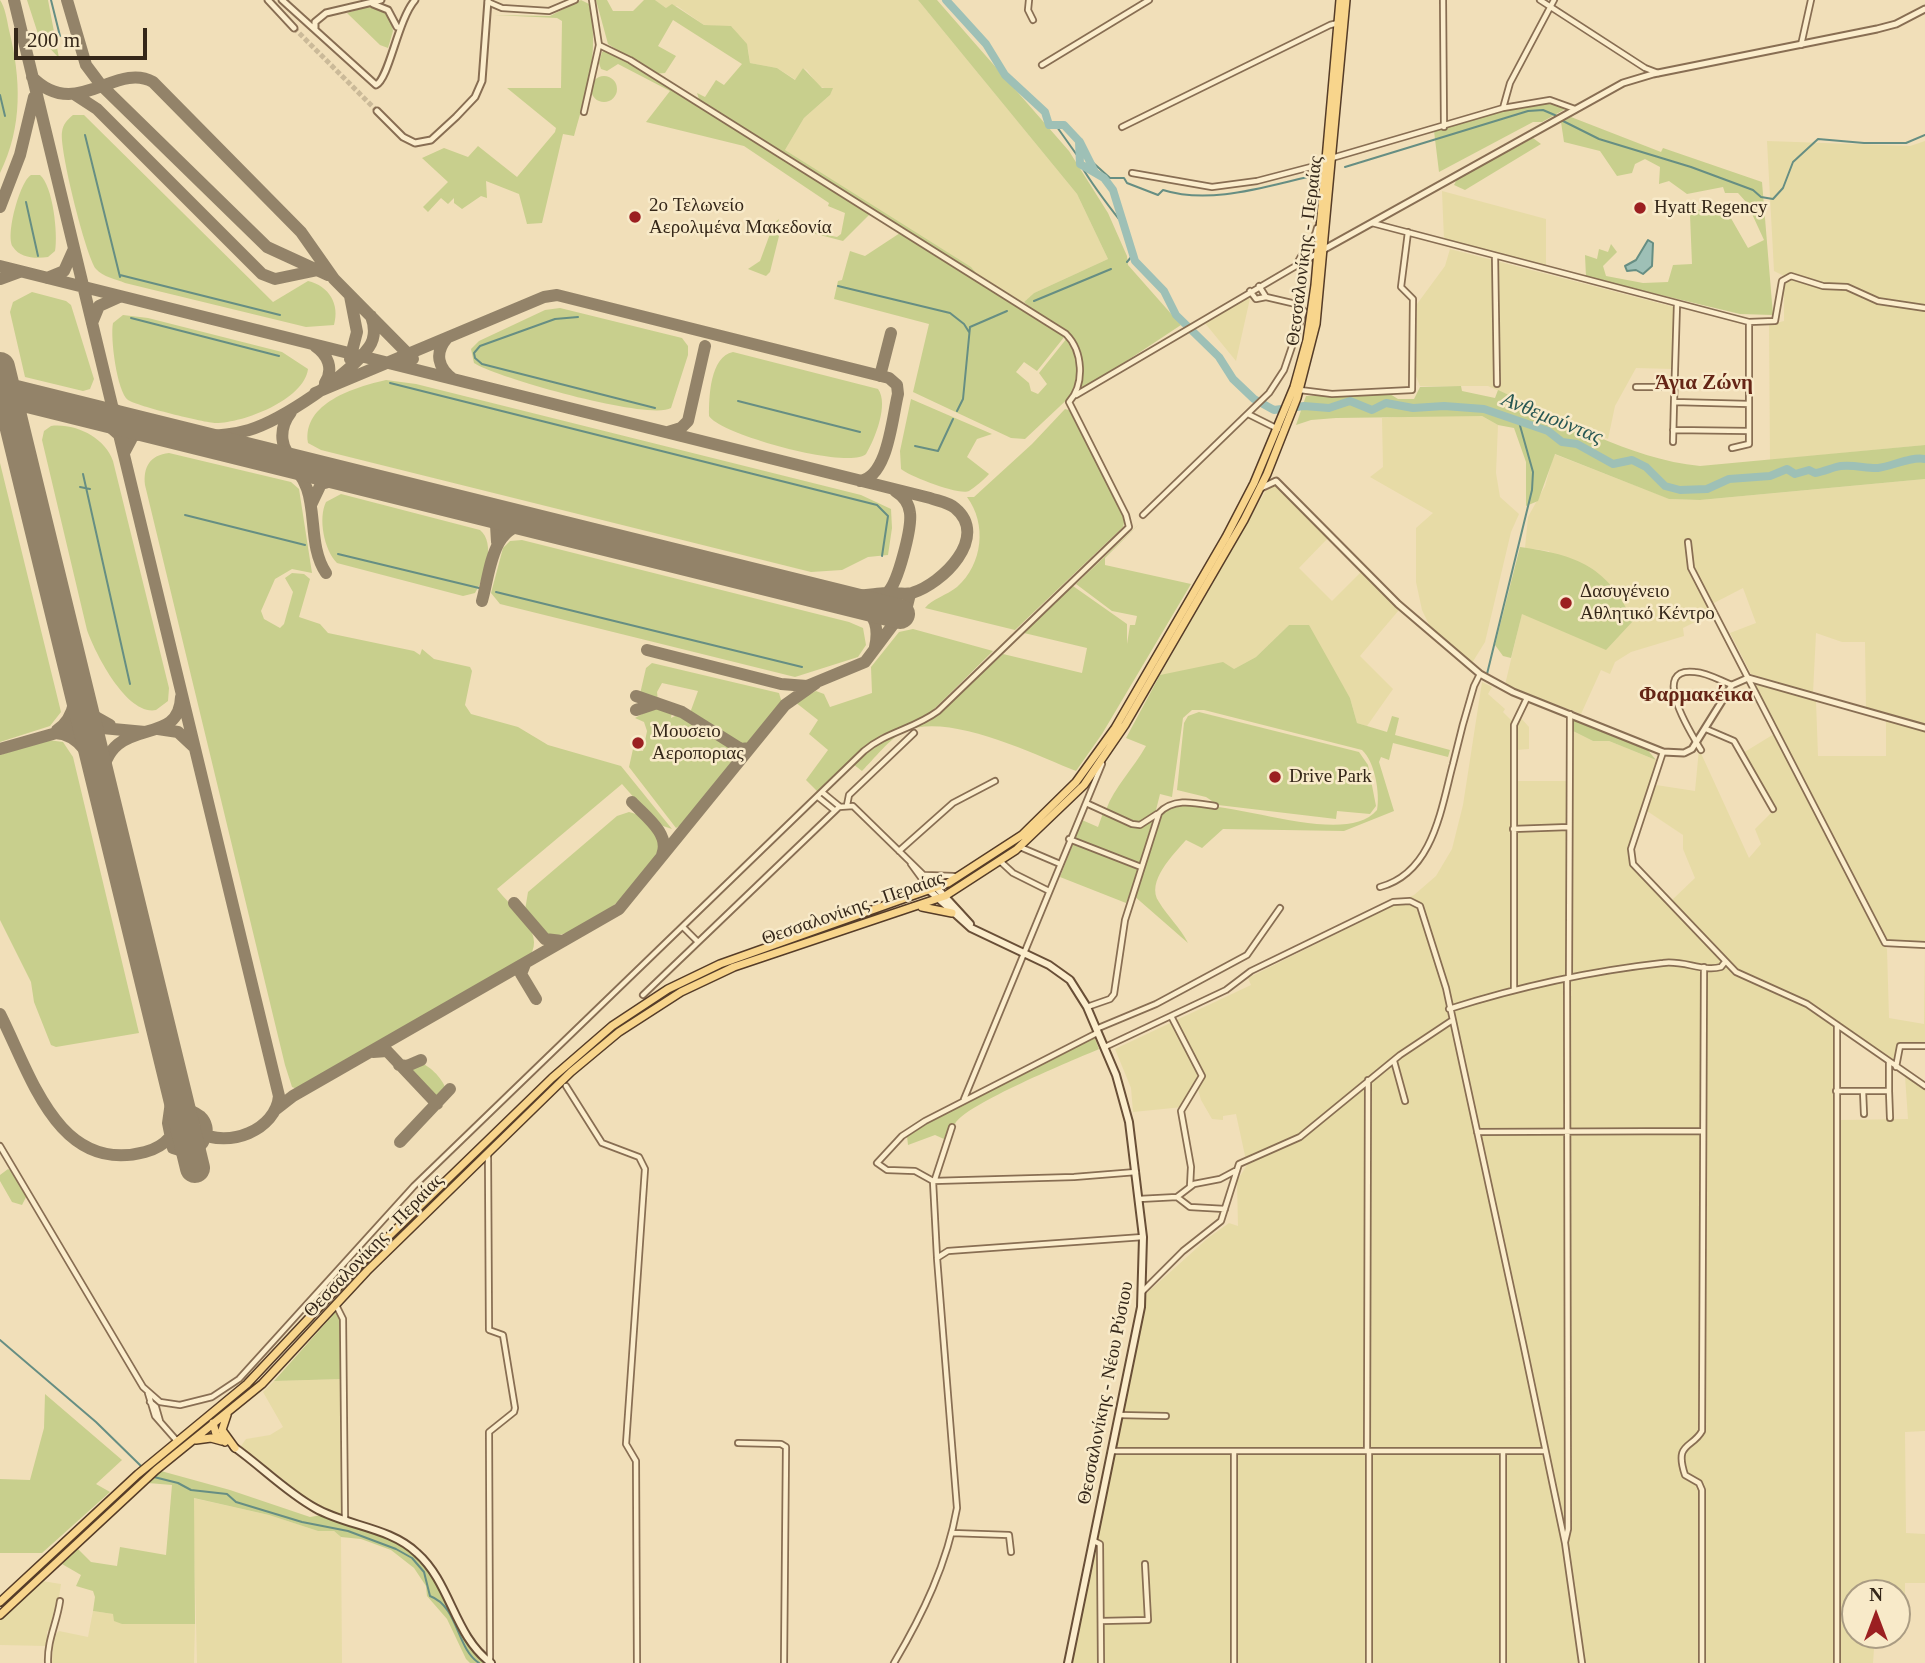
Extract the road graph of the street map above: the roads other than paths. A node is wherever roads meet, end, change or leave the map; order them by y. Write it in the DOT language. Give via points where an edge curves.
graph roads {
  1 [pos="268,0"];
  2 [pos="282,0"];
  3 [pos="381,0"];
  4 [pos="415,0"];
  5 [pos="575,0"];
  6 [pos="592,0"];
  7 [pos="1029,0"];
  8 [pos="1149,0"];
  9 [pos="1340,0"];
  10 [pos="1346,0"];
  11 [pos="1443,0"];
  12 [pos="1540,0"];
  13 [pos="1554,0"];
  14 [pos="1811,0"];
  15 [pos="488,1"];
  16 [pos="366,3"];
  17 [pos="1551,6"];
  18 [pos="502,8"];
  19 [pos="1925,9"];
  20 [pos="487,16"];
  21 [pos="1033,20"];
  22 [pos="1338,23"];
  23 [pos="294,28"];
  24 [pos="316,29"];
  25 [pos="397,31"];
  26 [pos="1801,45"];
  27 [pos="599,46"];
  28 [pos="1042,65"];
  29 [pos="1642,65"];
  30 [pos="1659,73"];
  31 [pos="1642,77"];
  32 [pos="1503,108"];
  33 [pos="1575,109"];
  34 [pos="377,111"];
  35 [pos="584,112"];
  36 [pos="1122,127"];
  37 [pos="1444,127"];
  38 [pos="1329,162"];
  39 [pos="1132,173"];
  40 [pos="1328,182"];
  41 [pos="1323,199"];
  42 [pos="1371,223"];
  43 [pos="1408,232"];
  44 [pos="1321,251"];
  45 [pos="1495,256"];
  46 [pos="1297,264"];
  47 [pos="1259,286"];
  48 [pos="1250,291"];
  49 [pos="1266,297"];
  50 [pos="1677,304"];
  51 [pos="1925,308"];
  52 [pos="1749,322"];
  53 [pos="1497,384"];
  54 [pos="1636,387"];
  55 [pos="1674,387"];
  56 [pos="1075,395"];
  57 [pos="1295,395"];
  58 [pos="1674,402"];
  59 [pos="1749,404"];
  60 [pos="1248,414"];
  61 [pos="1285,422"];
  62 [pos="1278,429"];
  63 [pos="1673,430"];
  64 [pos="1749,431"];
  65 [pos="1673,442"];
  66 [pos="1732,447"];
  67 [pos="1270,467"];
  68 [pos="1276,481"];
  69 [pos="1259,491"];
  70 [pos="1143,515"];
  71 [pos="1688,542"];
  72 [pos="1480,674"];
  73 [pos="1748,678"];
  74 [pos="1732,685"];
  75 [pos="1527,698"];
  76 [pos="1570,714"];
  77 [pos="1925,728"];
  78 [pos="1706,729"];
  79 [pos="914,733"];
  80 [pos="1697,743"];
  81 [pos="1701,750"];
  82 [pos="1663,752"];
  83 [pos="1105,757"];
  84 [pos="995,781"];
  85 [pos="820,794"];
  86 [pos="1086,803"];
  87 [pos="846,805"];
  88 [pos="1215,806"];
  89 [pos="839,807"];
  90 [pos="1773,809"];
  91 [pos="834,810"];
  92 [pos="1159,813"];
  93 [pos="1569,827"];
  94 [pos="1513,828"];
  95 [pos="1069,839"];
  96 [pos="1020,847"];
  97 [pos="899,851"];
  98 [pos="1001,862"];
  99 [pos="910,863"];
  100 [pos="1060,864"];
  101 [pos="1141,867"];
  102 [pos="968,872"];
  103 [pos="924,875"];
  104 [pos="1380,887"];
  105 [pos="934,889"];
  106 [pos="1049,891"];
  107 [pos="942,898"];
  108 [pos="918,907"];
  109 [pos="1280,908"];
  110 [pos="952,913"];
  111 [pos="683,927"];
  112 [pos="976,930"];
  113 [pos="697,941"];
  114 [pos="1925,946"];
  115 [pos="1024,954"];
  116 [pos="1725,962"];
  117 [pos="1704,967"];
  118 [pos="1568,978"];
  119 [pos="1514,990"];
  120 [pos="643,995"];
  121 [pos="1086,1005"];
  122 [pos="1449,1009"];
  123 [pos="1171,1016"];
  124 [pos="1451,1021"];
  125 [pos="1837,1025"];
  126 [pos="1097,1033"];
  127 [pos="1103,1046"];
  128 [pos="1925,1046"];
  129 [pos="1394,1061"];
  130 [pos="1889,1062"];
  131 [pos="1896,1067"];
  132 [pos="1368,1080"];
  133 [pos="566,1086"];
  134 [pos="1925,1086"];
  135 [pos="1836,1091"];
  136 [pos="1863,1091"];
  137 [pos="1889,1091"];
  138 [pos="964,1100"];
  139 [pos="1405,1101"];
  140 [pos="1864,1114"];
  141 [pos="1890,1118"];
  142 [pos="952,1127"];
  143 [pos="1702,1131"];
  144 [pos="1477,1132"];
  145 [pos="1567,1132"];
  146 [pos="0,1146"];
  147 [pos="488,1154"];
  148 [pos="1239,1164"];
  149 [pos="1136,1172"];
  150 [pos="934,1180"];
  151 [pos="1189,1187"];
  152 [pos="1177,1197"];
  153 [pos="1139,1199"];
  154 [pos="1225,1209"];
  155 [pos="1143,1237"];
  156 [pos="939,1254"];
  157 [pos="1142,1292"];
  158 [pos="336,1305"];
  159 [pos="148,1392"];
  160 [pos="156,1407"];
  161 [pos="219,1408"];
  162 [pos="228,1413"];
  163 [pos="1119,1415"];
  164 [pos="1166,1416"];
  165 [pos="213,1424"];
  166 [pos="177,1441"];
  167 [pos="225,1442"];
  168 [pos="189,1443"];
  169 [pos="738,1443"];
  170 [pos="235,1448"];
  171 [pos="1111,1451"];
  172 [pos="1234,1451"];
  173 [pos="1368,1451"];
  174 [pos="1503,1451"];
  175 [pos="1545,1451"];
  176 [pos="153,1467"];
  177 [pos="141,1478"];
  178 [pos="345,1520"];
  179 [pos="952,1533"];
  180 [pos="1094,1541"];
  181 [pos="1565,1543"];
  182 [pos="1011,1552"];
  183 [pos="1146,1564"];
  184 [pos="60,1601"];
  185 [pos="0,1602"];
  186 [pos="0,1615"];
  187 [pos="1101,1621"];
  188 [pos="48,1663"];
  189 [pos="490,1663"];
  190 [pos="637,1663"];
  191 [pos="784,1663"];
  192 [pos="894,1663"];
  193 [pos="1068,1663"];
  194 [pos="1101,1663"];
  195 [pos="1234,1663"];
  196 [pos="1368,1663"];
  197 [pos="1503,1663"];
  198 [pos="1582,1663"];
  199 [pos="1702,1663"];
  200 [pos="1837,1663"];
  1 -- 23 [label="street"];
  2 -- 24 [label="street"];
  3 -- 16 [label="street"];
  4 -- 25 [label="street"];
  5 -- 18 [label="street" via="551,11"];
  6 -- 27 [label="street"];
  7 -- 21 [label="street"];
  8 -- 28 [label="street"];
  9 -- 22 [label="main road, Θεσσαλονίκης - Περαίας"];
  10 -- 38 [label="main road, Θεσσαλονίκης - Περαίας"];
  11 -- 37 [label="street"];
  12 -- 17 [label="street"];
  13 -- 17 [label="street"];
  14 -- 26 [label="street"];
  15 -- 18 [label="street"];
  15 -- 20 [label="street"];
  16 -- 24 [label="street" via="322,14"];
  16 -- 25 [label="street" via="388,10"];
  17 -- 29 [label="street"];
  17 -- 32 [label="street" via="1510,83"];
  18 -- 20 [label="street"];
  19 -- 26 [label="street" via="1896,24"];
  20 -- 34 [label="street" via="481,87 430,141 415,143 403,137"];
  22 -- 36 [label="street"];
  22 -- 38 [label="main road, Θεσσαλονίκης - Περαίας"];
  24 -- 25 [label="street" via="376,85 384,78"];
  26 -- 30 [label="street"];
  27 -- 35 [label="street"];
  27 -- 56 [label="street" via="630,60 1066,334 1079,362"];
  29 -- 30 [label="street"];
  29 -- 31 [label="street"];
  30 -- 31 [label="street"];
  31 -- 33 [label="street"];
  32 -- 33 [label="street" via="1550,100"];
  32 -- 37 [label="street"];
  33 -- 42 [label="street"];
  37 -- 38 [label="street"];
  38 -- 39 [label="street" via="1257,181 1212,187"];
  38 -- 40 [label="main road, Θεσσαλονίκης - Περαίας"];
  40 -- 41 [label="main road, Θεσσαλονίκης - Περαίας"];
  40 -- 44 [label="main road, Θεσσαλονίκης - Περαίας"];
  41 -- 44 [label="main road, Θεσσαλονίκης - Περαίας"];
  41 -- 46 [label="street" via="1315,240"];
  42 -- 43 [label="street"];
  42 -- 44 [label="street"];
  43 -- 45 [label="street"];
  43 -- 57 [label="street" via="1401,287 1413,299 1412,390"];
  44 -- 46 [label="street"];
  44 -- 57 [label="main road, Θεσσαλονίκης - Περαίας"];
  45 -- 50 [label="street"];
  45 -- 53 [label="street"];
  46 -- 47 [label="street"];
  47 -- 48 [label="street"];
  47 -- 49 [label="street"];
  48 -- 49 [label="street" via="1256,299"];
  48 -- 56 [label="street"];
  49 -- 60 [label="street" via="1296,304 1304,311 1284,370"];
  50 -- 52 [label="street"];
  50 -- 55 [label="street"];
  51 -- 52 [label="street" via="1878,301 1847,287 1823,286 1791,276 1782,281 1775,321"];
  52 -- 59 [label="street"];
  54 -- 55 [label="street"];
  55 -- 58 [label="street"];
  56 -- 85 [label="street" via="1069,402 1129,527 938,711 917,725 877,740"];
  57 -- 61 [label="main road, Θεσσαλονίκης - Περαίας"];
  58 -- 59 [label="street"];
  58 -- 63 [label="street"];
  59 -- 64 [label="street"];
  60 -- 62 [label="street"];
  60 -- 70 [label="street"];
  61 -- 62 [label="main road, Θεσσαλονίκης - Περαίας"];
  61 -- 67 [label="main road, Θεσσαλονίκης - Περαίας"];
  62 -- 102 [label="main road, Θεσσαλονίκης - Περαίας" via="1226,537 1103,746 1050,811"];
  63 -- 64 [label="street"];
  63 -- 65 [label="street"];
  64 -- 66 [label="street" via="1749,446"];
  67 -- 68 [label="main road"];
  67 -- 69 [label="main road, Θεσσαλονίκης - Περαίας"];
  68 -- 69 [label="street"];
  68 -- 72 [label="street" via="1398,604"];
  69 -- 83 [label="main road, Θεσσαλονίκης - Περαίας"];
  71 -- 73 [label="street" via="1691,568"];
  72 -- 75 [label="street"];
  72 -- 104 [label="street" via="1432,839 1404,875"];
  73 -- 74 [label="street"];
  73 -- 77 [label="street"];
  73 -- 114 [label="street" via="1885,943"];
  74 -- 78 [label="street"];
  74 -- 80 [label="street" via="1698,672 1676,678 1677,707"];
  75 -- 76 [label="street"];
  75 -- 94 [label="street" via="1514,725"];
  76 -- 82 [label="street"];
  76 -- 93 [label="street"];
  78 -- 80 [label="street"];
  78 -- 90 [label="street" via="1734,741"];
  79 -- 87 [label="street" via="849,795"];
  80 -- 81 [label="street"];
  80 -- 82 [label="street" via="1685,753"];
  82 -- 116 [label="street" via="1632,844 1631,860"];
  83 -- 86 [label="street"];
  83 -- 96 [label="main road, Θεσσαλονίκης - Περαίας" via="1076,794"];
  84 -- 97 [label="street" via="953,803"];
  85 -- 89 [label="street"];
  85 -- 91 [label="street"];
  85 -- 111 [label="street"];
  86 -- 92 [label="street" via="1132,824 1140,825"];
  86 -- 95 [label="street"];
  87 -- 89 [label="street"];
  87 -- 97 [label="street" via="853,806"];
  88 -- 92 [label="street" via="1180,802"];
  89 -- 91 [label="street"];
  91 -- 113 [label="street"];
  92 -- 101 [label="street"];
  93 -- 94 [label="street"];
  93 -- 118 [label="street"];
  94 -- 119 [label="street"];
  95 -- 100 [label="street"];
  95 -- 101 [label="street"];
  96 -- 98 [label="main road, Θεσσαλονίκης - Περαίας"];
  96 -- 100 [label="street"];
  97 -- 99 [label="street"];
  98 -- 106 [label="street"];
  98 -- 107 [label="main road, Θεσσαλονίκης - Περαίας"];
  99 -- 103 [label="street"];
  99 -- 105 [label="street"];
  100 -- 106 [label="street"];
  101 -- 121 [label="street" via="1128,907 1113,996"];
  102 -- 103 [label="street"];
  102 -- 105 [label="main road, Θεσσαλονίκης - Περαίας"];
  103 -- 105 [label="street"];
  105 -- 107 [label="main road, Θεσσαλονίκης - Νέου Ρύσιου"];
  105 -- 161 [label="main road, Θεσσαλονίκης - Περαίας" via="720,964 668,989 612,1027 552,1078"];
  106 -- 115 [label="street"];
  107 -- 108 [label="main road, Θεσσαλονίκης - Περαίας"];
  107 -- 110 [label="main road, Θεσσαλονίκης - Νέου Ρύσιου"];
  107 -- 112 [label="main road, Θεσσαλονίκης - Νέου Ρύσιου"];
  108 -- 110 [label="main road"];
  108 -- 147 [label="main road, Θεσσαλονίκης - Περαίας" via="753,960 672,997 593,1053"];
  109 -- 126 [label="street" via="1247,955"];
  110 -- 112 [label="main road, Θεσσαλονίκης - Νέου Ρύσιου"];
  111 -- 113 [label="street"];
  111 -- 160 [label="street" via="415,1185 239,1379 205,1400"];
  112 -- 115 [label="main road, Θεσσαλονίκης - Νέου Ρύσιου"];
  113 -- 120 [label="street"];
  115 -- 121 [label="main road, Θεσσαλονίκης - Νέου Ρύσιου" via="1066,976"];
  115 -- 138 [label="street"];
  116 -- 117 [label="street" via="1716,968"];
  116 -- 125 [label="street" via="1736,972 1807,1004"];
  117 -- 118 [label="street" via="1665,962"];
  117 -- 143 [label="street"];
  118 -- 119 [label="street"];
  118 -- 145 [label="street"];
  119 -- 122 [label="street"];
  121 -- 126 [label="main road, Θεσσαλονίκης - Νέου Ρύσιου"];
  122 -- 123 [label="street" via="1423,911 1402,901 1251,971 1226,990"];
  122 -- 124 [label="street"];
  123 -- 127 [label="street"];
  123 -- 151 [label="street" via="1202,1076 1181,1111 1191,1167"];
  124 -- 129 [label="street"];
  124 -- 144 [label="street"];
  125 -- 130 [label="street"];
  125 -- 135 [label="street"];
  126 -- 127 [label="main road, Θεσσαλονίκης - Νέου Ρύσιου"];
  126 -- 138 [label="street"];
  127 -- 149 [label="main road, Θεσσαλονίκης - Νέου Ρύσιου" via="1123,1098"];
  128 -- 131 [label="street" via="1900,1046"];
  129 -- 132 [label="street"];
  129 -- 139 [label="street"];
  130 -- 131 [label="street"];
  130 -- 137 [label="street"];
  131 -- 134 [label="street"];
  132 -- 148 [label="street" via="1300,1137"];
  132 -- 173 [label="street"];
  133 -- 190 [label="street" via="602,1143 639,1157 645,1169 626,1444 636,1467"];
  135 -- 136 [label="street"];
  135 -- 200 [label="street"];
  136 -- 137 [label="street"];
  136 -- 140 [label="street"];
  137 -- 141 [label="street"];
  138 -- 150 [label="street" via="906,1133 877,1163 887,1170 915,1171"];
  142 -- 150 [label="street"];
  143 -- 145 [label="street"];
  143 -- 199 [label="street" via="1702,1431 1686,1443 1682,1453 1685,1475 1702,1490"];
  144 -- 145 [label="street"];
  144 -- 175 [label="street"];
  145 -- 181 [label="street" via="1569,1528"];
  146 -- 159 [label="street"];
  147 -- 158 [label="main road, Θεσσαλονίκης - Περαίας"];
  147 -- 189 [label="street" via="489,1330 503,1335 515,1408 489,1432"];
  148 -- 151 [label="street" via="1226,1177"];
  148 -- 154 [label="street"];
  149 -- 150 [label="street"];
  149 -- 153 [label="main road, Θεσσαλονίκης - Νέου Ρύσιου"];
  150 -- 156 [label="street"];
  151 -- 152 [label="street"];
  152 -- 153 [label="street"];
  152 -- 154 [label="street" via="1191,1207"];
  153 -- 155 [label="main road, Θεσσαλονίκης - Νέου Ρύσιου"];
  154 -- 157 [label="street" via="1217,1225"];
  155 -- 156 [label="street"];
  155 -- 157 [label="main road, Θεσσαλονίκης - Νέου Ρύσιου"];
  156 -- 179 [label="street" via="957,1481"];
  157 -- 163 [label="main road, Θεσσαλονίκης - Νέου Ρύσιου"];
  158 -- 162 [label="main road, Θεσσαλονίκης - Περαίας" via="286,1361"];
  158 -- 178 [label="street" via="343,1320"];
  159 -- 160 [label="street"];
  159 -- 160 [label="street"];
  160 -- 166 [label="street" via="160,1421"];
  161 -- 165 [label="main road"];
  161 -- 166 [label="main road, Θεσσαλονίκης - Περαίας"];
  162 -- 165 [label="main road, Θεσσαλονίκης - Περαίας"];
  162 -- 170 [label="main road" via="222,1430"];
  163 -- 164 [label="street"];
  163 -- 171 [label="main road, Θεσσαλονίκης - Νέου Ρύσιου"];
  165 -- 167 [label="main road"];
  165 -- 168 [label="main road, Θεσσαλονίκης - Περαίας"];
  166 -- 176 [label="main road, Θεσσαλονίκης - Περαίας"];
  167 -- 168 [label="main road" via="206,1438"];
  167 -- 170 [label="main road"];
  168 -- 176 [label="main road, Θεσσαλονίκης - Περαίας"];
  169 -- 191 [label="street" via="786,1447"];
  170 -- 178 [label="main road" via="310,1505"];
  171 -- 172 [label="street"];
  171 -- 180 [label="main road, Θεσσαλονίκης - Νέου Ρύσιου"];
  172 -- 173 [label="street"];
  172 -- 195 [label="street"];
  173 -- 174 [label="street"];
  173 -- 196 [label="street"];
  174 -- 175 [label="street"];
  174 -- 197 [label="street"];
  175 -- 181 [label="street"];
  176 -- 177 [label="main road, Θεσσαλονίκης - Περαίας"];
  177 -- 185 [label="main road, Θεσσαλονίκης - Περαίας"];
  177 -- 186 [label="main road, Θεσσαλονίκης - Περαίας"];
  178 -- 189 [label="main road" via="406,1544 422,1557 470,1641"];
  179 -- 182 [label="street" via="1009,1535"];
  179 -- 192 [label="street" via="936,1582"];
  180 -- 187 [label="street" via="1100,1544"];
  180 -- 193 [label="main road, Θεσσαλονίκης - Νέου Ρύσιου"];
  181 -- 198 [label="street"];
  183 -- 187 [label="street" via="1148,1620"];
  184 -- 188 [label="street" via="56,1628 48,1643"];
  187 -- 194 [label="street"];
}
